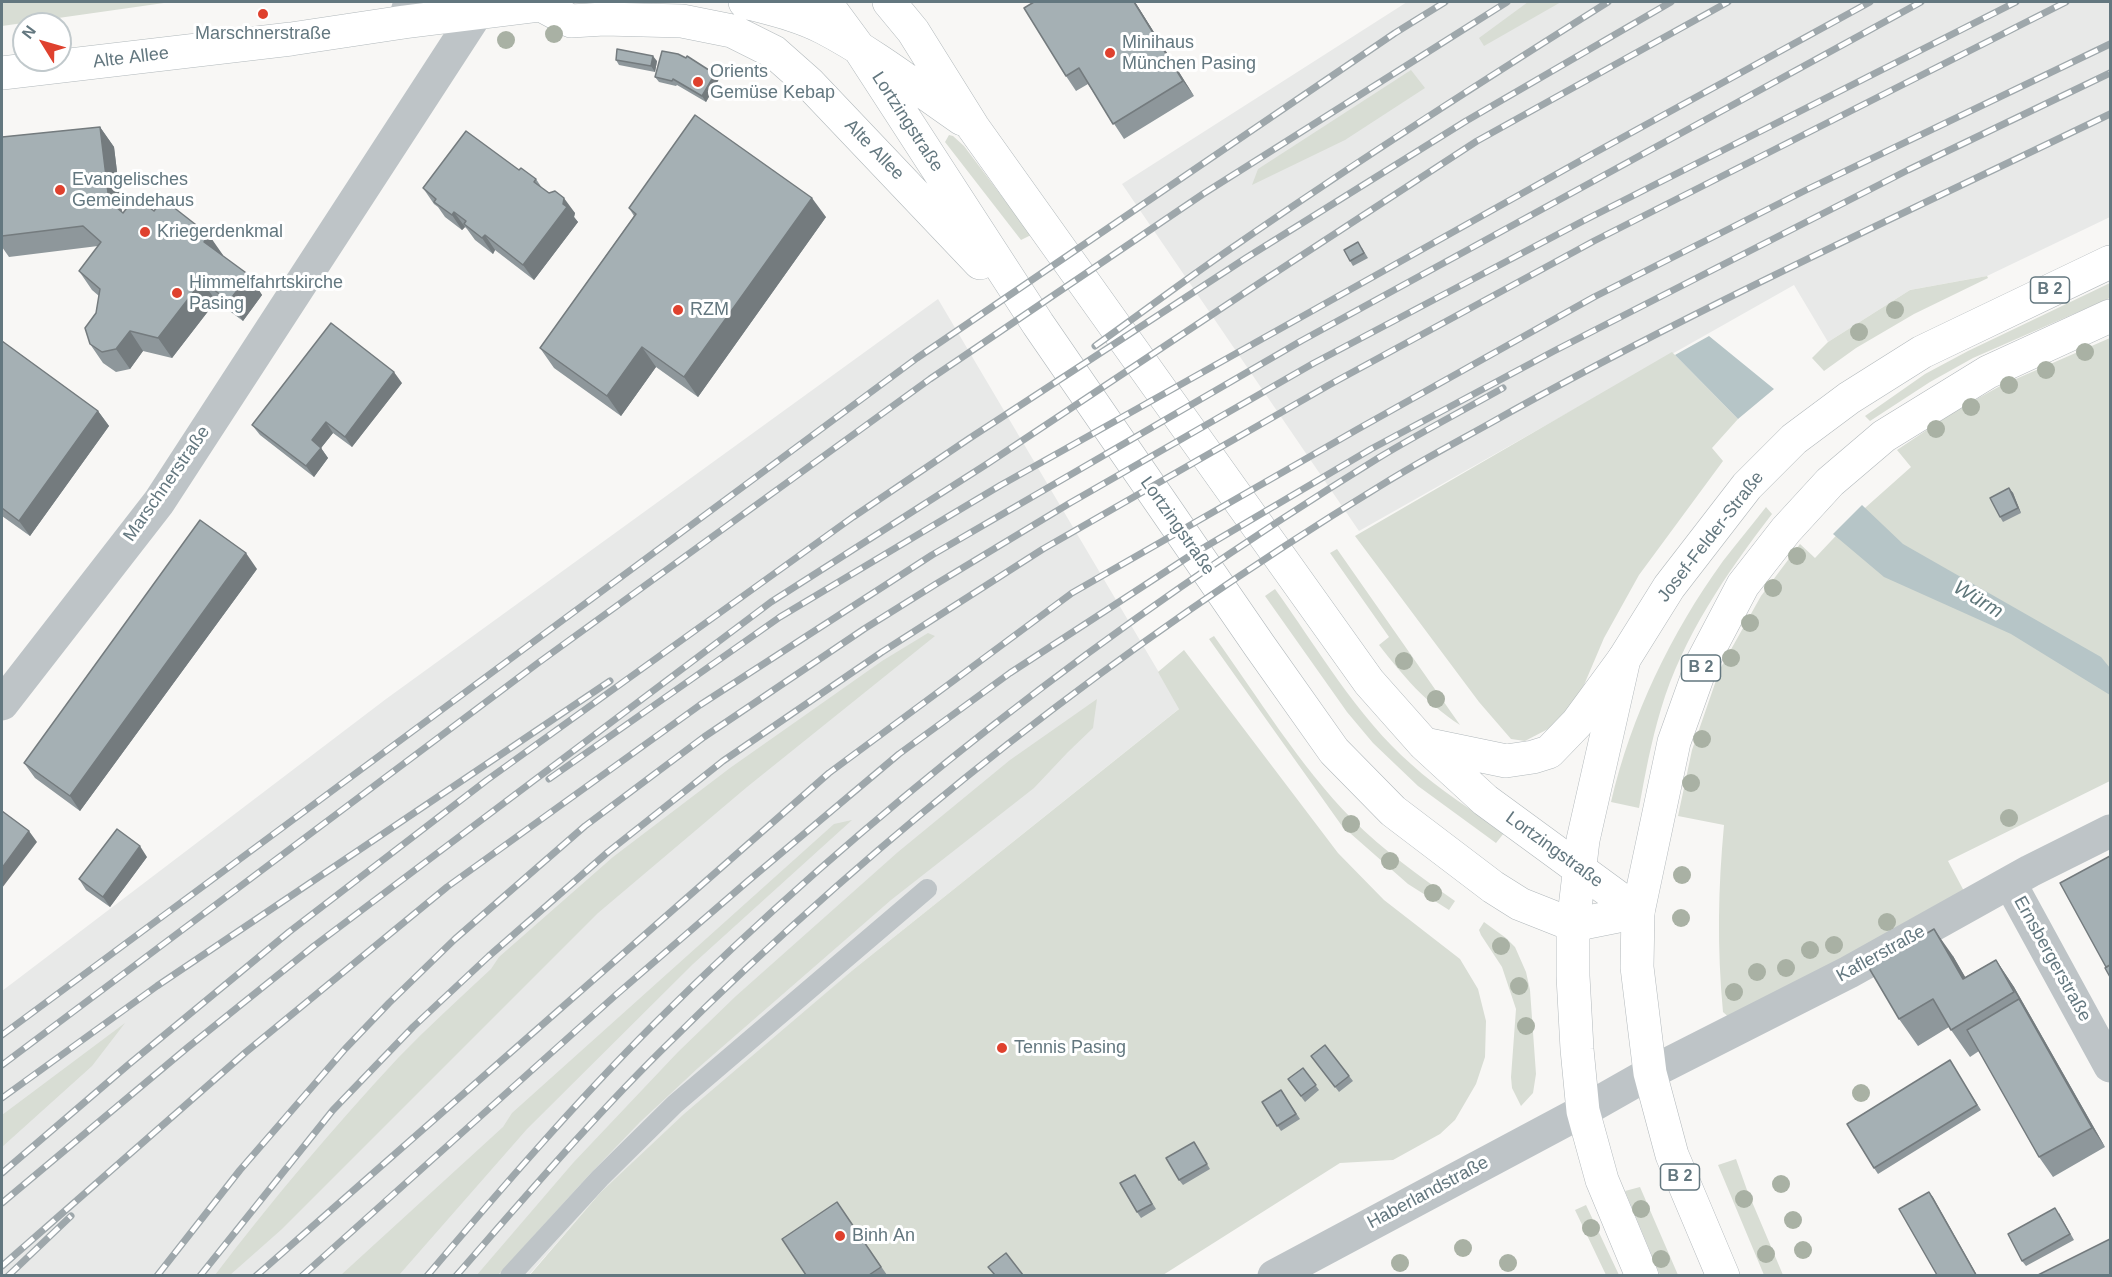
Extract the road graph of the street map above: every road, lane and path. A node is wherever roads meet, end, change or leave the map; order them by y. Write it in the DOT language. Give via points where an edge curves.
graph roads {
  1 [pos="745,2"];
  2 [pos="825,2"];
  3 [pos="890,2"];
  4 [pos="544,3"];
  5 [pos="480,7"];
  6 [pos="407,12"];
  7 [pos="859,48"];
  8 [pos="2,74"];
  9 [pos="973,127"];
  10 [pos="2110,262"];
  11 [pos="2110,316"];
  12 [pos="1038,324"];
  13 [pos="1624,659"];
  14 [pos="2,704"];
  15 [pos="1424,744"];
  16 [pos="2110,831"];
  17 [pos="1580,870"];
  18 [pos="2010,883"];
  19 [pos="927,889"];
  20 [pos="1638,912"];
  21 [pos="1573,925"];
  22 [pos="2110,1066"];
  23 [pos="1650,1073"];
  24 [pos="1583,1111"];
  25 [pos="510,1275"];
  26 [pos="1274,1275"];
  27 [pos="1642,1275"];
  28 [pos="1723,1275"];
  1 -- 7 [label="main road" via="790,14"];
  2 -- 7 [label="main road, Lortzingstraße"];
  3 -- 9 [label="main road, Lortzingstraße" via="913,31"];
  4 -- 5 [label="main road, Alte Allee"];
  4 -- 12 [label="main road, Alte Allee" via="571,21 682,21 732,32 774,52 852,128"];
  5 -- 6 [label="main road, Alte Allee"];
  5 -- 14 [label="street, Marschnerstraße" via="159,502"];
  6 -- 8 [label="main road, Alte Allee" via="291,39"];
  7 -- 9 [label="main road"];
  7 -- 12 [label="main road, Lortzingstraße"];
  9 -- 15 [label="main road, Lortzingstraße" via="1369,682"];
  10 -- 13 [label="main road, Josef-Felder-Straße / B 2" via="1922,351 1794,439 1747,486 1669,587"];
  11 -- 20 [label="main road, B 2" via="1988,372 1884,436 1830,482 1786,530 1743,585 1703,660 1674,742"];
  12 -- 21 [label="main road, Lortzingstraße" via="1334,751 1393,811 1470,871 1520,904"];
  13 -- 15 [label="main road" via="1577,723 1549,752 1506,761"];
  13 -- 17 [label="main road, Josef-Felder-Straße / B 2" via="1589,808"];
  15 -- 17 [label="main road, Lortzingstraße" via="1485,800"];
  16 -- 18 [label="street, Kaflerstraße"];
  17 -- 20 [label="main road, Lortzingstraße"];
  17 -- 21 [label="main road, Josef-Felder-Straße / B 2"];
  18 -- 22 [label="street, Ernsbergerstraße"];
  18 -- 23 [label="street, Kaflerstraße" via="1849,972"];
  19 -- 25 [label="lane" via="675,1104"];
  20 -- 21 [label="main road"];
  20 -- 23 [label="main road, B 2" via="1637,967"];
  21 -- 24 [label="main road, B 2"];
  23 -- 24 [label="street"];
  23 -- 28 [label="main road, B 2" via="1671,1155"];
  24 -- 26 [label="street, Haberlandstraße"];
  24 -- 27 [label="main road, B 2" via="1602,1180"];
}
